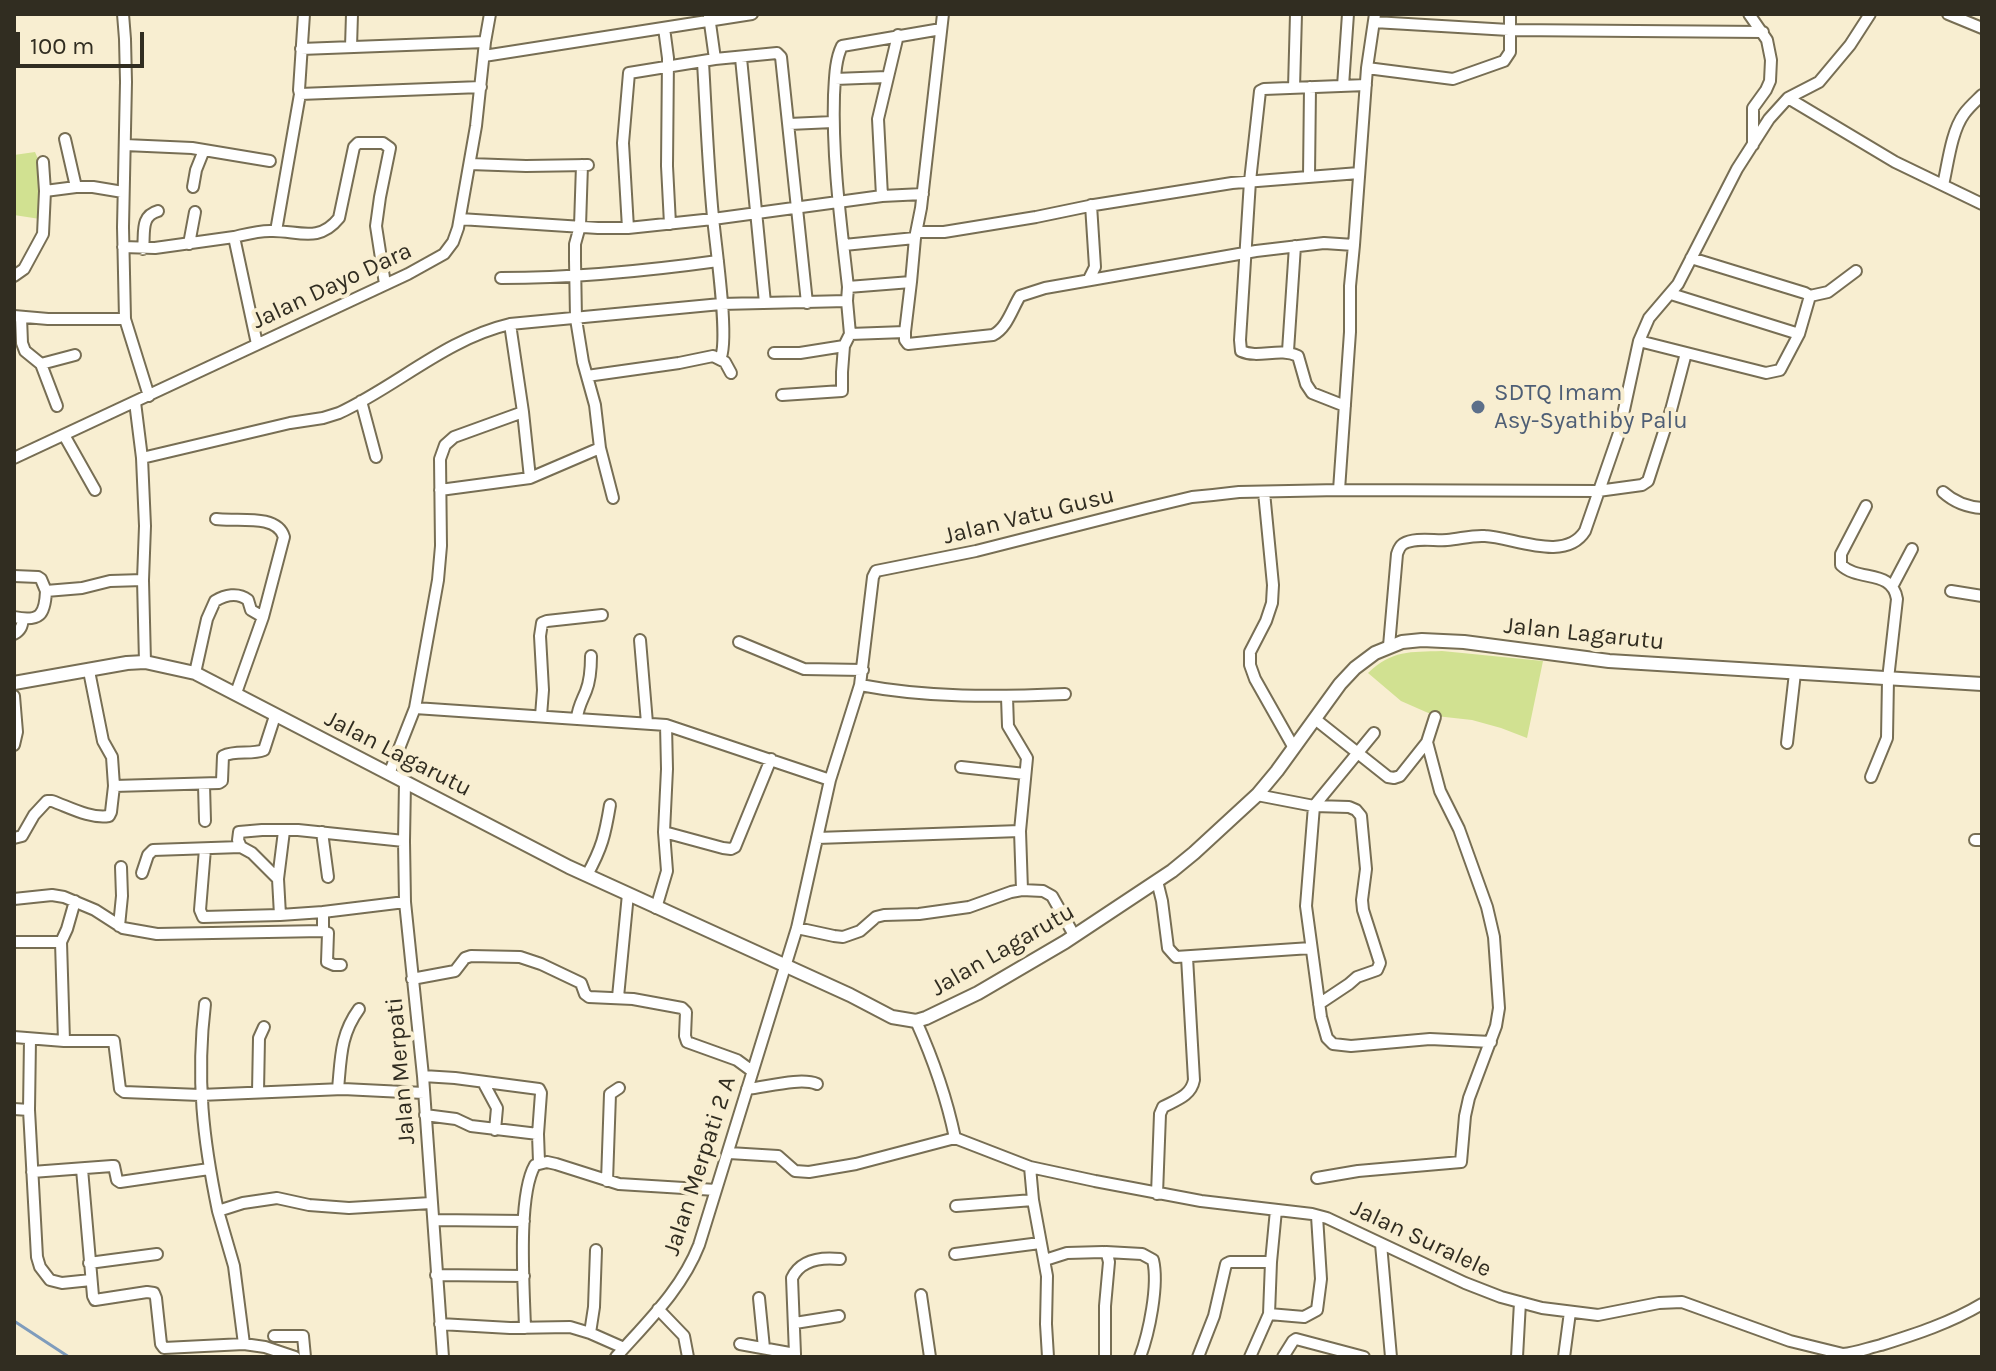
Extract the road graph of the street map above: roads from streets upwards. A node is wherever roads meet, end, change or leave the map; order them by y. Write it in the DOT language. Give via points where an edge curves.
graph roads {
  1 [pos="123,14"];
  2 [pos="304,14"];
  3 [pos="352,14"];
  4 [pos="490,14"];
  5 [pos="660,14"];
  6 [pos="752,14"];
  7 [pos="943,14"];
  8 [pos="1296,14"];
  9 [pos="1348,14"];
  10 [pos="1510,14"];
  11 [pos="1749,14"];
  12 [pos="1870,14"];
  13 [pos="1948,14"];
  14 [pos="709,17"];
  15 [pos="1375,18"];
  16 [pos="1429,19"];
  17 [pos="662,28"];
  18 [pos="1982,28"];
  19 [pos="941,29"];
  20 [pos="1509,30"];
  21 [pos="1763,32"];
  22 [pos="898,35"];
  23 [pos="485,42"];
  24 [pos="351,47"];
  25 [pos="301,49"];
  26 [pos="484,56"];
  27 [pos="741,58"];
  28 [pos="715,59"];
  29 [pos="703,62"];
  30 [pos="668,66"];
  31 [pos="1367,68"];
  32 [pos="887,77"];
  33 [pos="835,79"];
  34 [pos="1366,85"];
  35 [pos="1343,86"];
  36 [pos="481,87"];
  37 [pos="1310,87"];
  38 [pos="1294,88"];
  39 [pos="300,94"];
  40 [pos="1981,97"];
  41 [pos="1788,98"];
  42 [pos="833,122"];
  43 [pos="789,124"];
  44 [pos="65,139"];
  45 [pos="125,145"];
  46 [pos="1753,145"];
  47 [pos="204,150"];
  48 [pos="270,161"];
  49 [pos="43,162"];
  50 [pos="470,164"];
  51 [pos="1359,173"];
  52 [pos="1309,176"];
  53 [pos="1250,181"];
  54 [pos="1943,185"];
  55 [pos="76,187"];
  56 [pos="193,187"];
  57 [pos="45,191"];
  58 [pos="123,192"];
  59 [pos="923,194"];
  60 [pos="882,196"];
  61 [pos="839,201"];
  62 [pos="1982,204"];
  63 [pos="1091,205"];
  64 [pos="798,206"];
  65 [pos="158,211"];
  66 [pos="195,212"];
  67 [pos="756,213"];
  68 [pos="460,219"];
  69 [pos="713,219"];
  70 [pos="670,224"];
  71 [pos="580,226"];
  72 [pos="628,228"];
  73 [pos="276,231"];
  74 [pos="916,235"];
  75 [pos="234,237"];
  76 [pos="189,244"];
  77 [pos="844,245"];
  78 [pos="1354,245"];
  79 [pos="1295,246"];
  80 [pos="123,247"];
  81 [pos="143,249"];
  82 [pos="1244,253"];
  83 [pos="1691,258"];
  84 [pos="718,261"];
  85 [pos="1856,271"];
  86 [pos="14,276"];
  87 [pos="575,276"];
  88 [pos="501,278"];
  89 [pos="1089,279"];
  90 [pos="911,282"];
  91 [pos="385,284"];
  92 [pos="848,287"];
  93 [pos="1671,294"];
  94 [pos="1810,296"];
  95 [pos="847,301"];
  96 [pos="765,303"];
  97 [pos="807,303"];
  98 [pos="721,304"];
  99 [pos="18,317"];
  100 [pos="125,319"];
  101 [pos="576,319"];
  102 [pos="510,324"];
  103 [pos="905,332"];
  104 [pos="850,334"];
  105 [pos="1799,334"];
  106 [pos="1639,341"];
  107 [pos="257,344"];
  108 [pos="844,346"];
  109 [pos="1288,351"];
  110 [pos="774,353"];
  111 [pos="1686,353"];
  112 [pos="75,355"];
  113 [pos="720,359"];
  114 [pos="41,364"];
  115 [pos="731,373"];
  116 [pos="587,376"];
  117 [pos="782,395"];
  118 [pos="149,396"];
  119 [pos="361,401"];
  120 [pos="135,402"];
  121 [pos="57,406"];
  122 [pos="1345,406"];
  123 [pos="523,412"];
  124 [pos="64,435"];
  125 [pos="600,448"];
  126 [pos="376,457"];
  127 [pos="14,458"];
  128 [pos="142,458"];
  129 [pos="530,478"];
  130 [pos="95,490"];
  131 [pos="440,490"];
  132 [pos="1339,490"];
  133 [pos="1598,491"];
  134 [pos="1264,492"];
  135 [pos="1943,492"];
  136 [pos="613,498"];
  137 [pos="1866,506"];
  138 [pos="1982,508"];
  139 [pos="216,519"];
  140 [pos="1912,549"];
  141 [pos="14,576"];
  142 [pos="143,580"];
  143 [pos="1893,585"];
  144 [pos="46,591"];
  145 [pos="1951,591"];
  146 [pos="1982,596"];
  147 [pos="602,615"];
  148 [pos="263,617"];
  149 [pos="18,618"];
  150 [pos="14,634"];
  151 [pos="640,640"];
  152 [pos="739,642"];
  153 [pos="1389,646"];
  154 [pos="591,656"];
  155 [pos="145,662"];
  156 [pos="863,670"];
  157 [pos="89,671"];
  158 [pos="195,673"];
  159 [pos="1795,673"];
  160 [pos="1888,679"];
  161 [pos="14,683"];
  162 [pos="1982,684"];
  163 [pos="860,685"];
  164 [pos="236,693"];
  165 [pos="1065,694"];
  166 [pos="14,696"];
  167 [pos="1007,697"];
  168 [pos="415,708"];
  169 [pos="275,716"];
  170 [pos="541,716"];
  171 [pos="1435,717"];
  172 [pos="577,718"];
  173 [pos="1315,719"];
  174 [pos="647,723"];
  175 [pos="666,725"];
  176 [pos="1374,733"];
  177 [pos="1427,742"];
  178 [pos="1787,743"];
  179 [pos="14,745"];
  180 [pos="1294,748"];
  181 [pos="1357,752"];
  182 [pos="771,759"];
  183 [pos="961,767"];
  184 [pos="389,774"];
  185 [pos="1025,774"];
  186 [pos="1871,777"];
  187 [pos="830,780"];
  188 [pos="405,782"];
  189 [pos="204,785"];
  190 [pos="114,786"];
  191 [pos="1257,795"];
  192 [pos="610,805"];
  193 [pos="1314,806"];
  194 [pos="205,821"];
  195 [pos="284,831"];
  196 [pos="1020,831"];
  197 [pos="322,832"];
  198 [pos="664,832"];
  199 [pos="14,838"];
  200 [pos="817,838"];
  201 [pos="404,841"];
  202 [pos="241,847"];
  203 [pos="205,849"];
  204 [pos="121,867"];
  205 [pos="142,873"];
  206 [pos="587,875"];
  207 [pos="328,877"];
  208 [pos="278,879"];
  209 [pos="1157,881"];
  210 [pos="1022,890"];
  211 [pos="628,894"];
  212 [pos="14,899"];
  213 [pos="75,901"];
  214 [pos="405,902"];
  215 [pos="656,908"];
  216 [pos="323,912"];
  217 [pos="280,915"];
  218 [pos="119,926"];
  219 [pos="797,928"];
  220 [pos="323,931"];
  221 [pos="1074,935"];
  222 [pos="14,942"];
  223 [pos="61,942"];
  224 [pos="1311,948"];
  225 [pos="1187,957"];
  226 [pos="341,965"];
  227 [pos="784,966"];
  228 [pos="412,979"];
  229 [pos="618,997"];
  230 [pos="205,1004"];
  231 [pos="1319,1004"];
  232 [pos="359,1009"];
  233 [pos="916,1021"];
  234 [pos="264,1027"];
  235 [pos="14,1037"];
  236 [pos="30,1039"];
  237 [pos="64,1041"];
  238 [pos="1491,1042"];
  239 [pos="752,1071"];
  240 [pos="423,1076"];
  241 [pos="483,1082"];
  242 [pos="817,1084"];
  243 [pos="619,1088"];
  244 [pos="338,1089"];
  245 [pos="747,1089"];
  246 [pos="258,1092"];
  247 [pos="424,1093"];
  248 [pos="200,1095"];
  249 [pos="14,1109"];
  250 [pos="29,1110"];
  251 [pos="425,1115"];
  252 [pos="495,1130"];
  253 [pos="538,1134"];
  254 [pos="955,1138"];
  255 [pos="729,1153"];
  256 [pos="539,1162"];
  257 [pos="1030,1167"];
  258 [pos="82,1169"];
  259 [pos="209,1169"];
  260 [pos="32,1172"];
  261 [pos="1317,1178"];
  262 [pos="607,1181"];
  263 [pos="716,1190"];
  264 [pos="1157,1194"];
  265 [pos="1033,1200"];
  266 [pos="431,1203"];
  267 [pos="956,1206"];
  268 [pos="1276,1210"];
  269 [pos="218,1211"];
  270 [pos="1317,1216"];
  271 [pos="434,1220"];
  272 [pos="524,1221"];
  273 [pos="1040,1243"];
  274 [pos="1381,1244"];
  275 [pos="596,1250"];
  276 [pos="1106,1252"];
  277 [pos="157,1254"];
  278 [pos="955,1254"];
  279 [pos="840,1259"];
  280 [pos="1045,1260"];
  281 [pos="1271,1262"];
  282 [pos="89,1263"];
  283 [pos="436,1275"];
  284 [pos="524,1276"];
  285 [pos="91,1280"];
  286 [pos="921,1295"];
  287 [pos="759,1298"];
  288 [pos="1520,1302"];
  289 [pos="1981,1307"];
  290 [pos="658,1309"];
  291 [pos="1570,1312"];
  292 [pos="1269,1314"];
  293 [pos="839,1316"];
  294 [pos="795,1323"];
  295 [pos="440,1324"];
  296 [pos="525,1328"];
  297 [pos="590,1333"];
  298 [pos="274,1336"];
  299 [pos="244,1344"];
  300 [pos="740,1344"];
  301 [pos="764,1348"];
  302 [pos="620,1353"];
  303 [pos="1826,1354"];
  304 [pos="795,1355"];
  305 [pos="295,1357"];
  306 [pos="305,1357"];
  307 [pos="443,1357"];
  308 [pos="688,1357"];
  309 [pos="930,1357"];
  310 [pos="1048,1357"];
  311 [pos="1105,1357"];
  312 [pos="1140,1357"];
  313 [pos="1198,1357"];
  314 [pos="1250,1357"];
  315 [pos="1283,1357"];
  316 [pos="1364,1357"];
  317 [pos="1391,1357"];
  318 [pos="1517,1357"];
  319 [pos="1564,1357"];
  1 -- 45 [label="street"];
  2 -- 25 [label="street"];
  3 -- 24 [label="street"];
  4 -- 23 [label="street, Jalan Dayo Dara"];
  5 -- 17 [label="street"];
  6 -- 14 [label="street"];
  7 -- 19 [label="street"];
  8 -- 38 [label="street"];
  9 -- 35 [label="street"];
  10 -- 20 [label="street"];
  11 -- 21 [label="street"];
  12 -- 41 [label="street" via="1819,82"];
  13 -- 18 [label="street"];
  14 -- 17 [label="street"];
  14 -- 28 [label="street"];
  15 -- 16 [label="street"];
  15 -- 31 [label="street"];
  16 -- 20 [label="street"];
  17 -- 26 [label="street"];
  17 -- 30 [label="street"];
  19 -- 22 [label="street"];
  19 -- 59 [label="street"];
  20 -- 21 [label="street"];
  20 -- 31 [label="street" via="1510,52 1504,61 1453,79"];
  21 -- 46 [label="street" via="1771,72 1753,108"];
  22 -- 32 [label="street"];
  22 -- 33 [label="street" via="842,46"];
  23 -- 24 [label="street"];
  23 -- 26 [label="street, Jalan Dayo Dara"];
  24 -- 25 [label="street"];
  25 -- 39 [label="street"];
  26 -- 36 [label="street, Jalan Dayo Dara"];
  27 -- 28 [label="street"];
  27 -- 43 [label="street" via="774,52 781,57"];
  27 -- 67 [label="street"];
  28 -- 29 [label="street"];
  29 -- 30 [label="street"];
  29 -- 69 [label="street"];
  30 -- 70 [label="street"];
  30 -- 72 [label="street" via="629,73 627,80 623,143"];
  31 -- 34 [label="street"];
  32 -- 33 [label="street"];
  32 -- 60 [label="street" via="877,129"];
  33 -- 42 [label="street"];
  34 -- 35 [label="street"];
  34 -- 51 [label="street"];
  35 -- 37 [label="street"];
  36 -- 39 [label="street"];
  36 -- 50 [label="street, Jalan Dayo Dara"];
  37 -- 38 [label="street"];
  37 -- 52 [label="street"];
  38 -- 53 [label="street" via="1260,91"];
  39 -- 73 [label="street"];
  40 -- 54 [label="street" via="1963,115"];
  41 -- 46 [label="street"];
  41 -- 54 [label="street"];
  42 -- 43 [label="street"];
  42 -- 61 [label="street"];
  43 -- 64 [label="street"];
  44 -- 55 [label="street"];
  45 -- 47 [label="street"];
  45 -- 58 [label="street"];
  46 -- 83 [label="street"];
  47 -- 48 [label="street"];
  47 -- 56 [label="street"];
  49 -- 57 [label="street"];
  50 -- 68 [label="street, Jalan Dayo Dara"];
  50 -- 71 [label="street" via="585,165"];
  51 -- 52 [label="street"];
  51 -- 78 [label="street"];
  52 -- 53 [label="street"];
  53 -- 63 [label="street"];
  53 -- 82 [label="street"];
  54 -- 62 [label="street"];
  55 -- 57 [label="street"];
  55 -- 58 [label="street"];
  57 -- 86 [label="street" via="43,235 24,269"];
  58 -- 80 [label="street"];
  59 -- 60 [label="street"];
  59 -- 74 [label="street"];
  60 -- 61 [label="street"];
  61 -- 64 [label="street"];
  61 -- 77 [label="street"];
  63 -- 74 [label="street"];
  63 -- 89 [label="street" via="1095,267"];
  64 -- 67 [label="street"];
  64 -- 97 [label="street"];
  65 -- 81 [label="street" via="145,220"];
  66 -- 76 [label="street"];
  67 -- 69 [label="street"];
  67 -- 96 [label="street"];
  68 -- 71 [label="street"];
  68 -- 91 [label="street, Jalan Dayo Dara" via="444,254"];
  69 -- 70 [label="street"];
  69 -- 84 [label="street"];
  70 -- 72 [label="street"];
  71 -- 72 [label="street"];
  71 -- 87 [label="street"];
  73 -- 75 [label="street"];
  73 -- 91 [label="street" via="311,235 335,223 355,144 387,145 376,223"];
  74 -- 77 [label="street"];
  74 -- 90 [label="street"];
  75 -- 76 [label="street"];
  75 -- 107 [label="street"];
  76 -- 81 [label="street"];
  77 -- 92 [label="street"];
  78 -- 79 [label="street"];
  78 -- 122 [label="street"];
  79 -- 82 [label="street"];
  79 -- 109 [label="street"];
  80 -- 81 [label="street"];
  80 -- 100 [label="street"];
  82 -- 89 [label="street"];
  82 -- 109 [label="street" via="1241,351"];
  83 -- 93 [label="street"];
  83 -- 94 [label="street"];
  84 -- 87 [label="street"];
  84 -- 98 [label="street"];
  85 -- 94 [label="street" via="1828,292"];
  87 -- 88 [label="street"];
  87 -- 101 [label="street"];
  89 -- 103 [label="street" via="1020,296 993,335 908,344"];
  90 -- 92 [label="street"];
  90 -- 103 [label="street"];
  91 -- 107 [label="street, Jalan Dayo Dara"];
  92 -- 95 [label="street"];
  93 -- 105 [label="street"];
  93 -- 106 [label="street" via="1649,318"];
  94 -- 105 [label="street"];
  95 -- 97 [label="street"];
  95 -- 104 [label="street"];
  96 -- 97 [label="street"];
  96 -- 98 [label="street"];
  98 -- 101 [label="street"];
  98 -- 113 [label="street"];
  99 -- 100 [label="street"];
  99 -- 114 [label="street" via="25,351"];
  100 -- 118 [label="street"];
  101 -- 102 [label="street"];
  101 -- 116 [label="street"];
  102 -- 119 [label="street" via="452,347"];
  102 -- 123 [label="street"];
  103 -- 104 [label="street"];
  104 -- 108 [label="street"];
  105 -- 111 [label="street" via="1780,370 1766,373"];
  106 -- 111 [label="street"];
  106 -- 133 [label="street" via="1619,433"];
  107 -- 118 [label="street, Jalan Dayo Dara"];
  108 -- 110 [label="street"];
  108 -- 117 [label="street" via="842,391"];
  109 -- 122 [label="street" via="1298,356 1312,393"];
  111 -- 133 [label="street, Jalan Vatu Gusu" via="1648,481"];
  112 -- 114 [label="street"];
  113 -- 115 [label="street"];
  113 -- 116 [label="street"];
  114 -- 121 [label="street"];
  116 -- 125 [label="street"];
  118 -- 120 [label="street, Jalan Dayo Dara"];
  119 -- 126 [label="street"];
  119 -- 128 [label="street" via="330,416"];
  120 -- 124 [label="street, Jalan Dayo Dara"];
  120 -- 128 [label="street"];
  122 -- 132 [label="street"];
  123 -- 129 [label="street"];
  123 -- 131 [label="street" via="445,445"];
  124 -- 127 [label="street, Jalan Dayo Dara"];
  124 -- 130 [label="street"];
  125 -- 129 [label="street"];
  125 -- 136 [label="street"];
  128 -- 142 [label="street"];
  129 -- 131 [label="street"];
  131 -- 168 [label="street" via="438,580"];
  132 -- 133 [label="street, Jalan Vatu Gusu"];
  132 -- 134 [label="street, Jalan Vatu Gusu"];
  133 -- 153 [label="street" via="1585,531 1569,545 1527,545 1481,536 1401,546"];
  134 -- 156 [label="street, Jalan Vatu Gusu" via="1192,497 876,571"];
  134 -- 180 [label="street" via="1272,603 1250,652 1250,665"];
  135 -- 138 [label="street" via="1954,501"];
  137 -- 143 [label="street" via="1841,554 1841,565"];
  139 -- 148 [label="street" via="250,519 283,531"];
  140 -- 143 [label="street"];
  141 -- 144 [label="street" via="38,577"];
  142 -- 144 [label="street"];
  142 -- 155 [label="street"];
  143 -- 160 [label="street" via="1897,599"];
  144 -- 149 [label="street" via="41,614"];
  145 -- 146 [label="street"];
  147 -- 170 [label="street" via="542,623"];
  148 -- 158 [label="street" via="243,596 215,601"];
  148 -- 164 [label="street"];
  149 -- 150 [label="street" via="22,626"];
  151 -- 174 [label="street"];
  152 -- 156 [label="street" via="804,669"];
  153 -- 159 [label="street, Jalan Lagarutu" via="1422,640 1464,642 1609,661"];
  153 -- 173 [label="street, Jalan Lagarutu" via="1355,668"];
  154 -- 172 [label="street"];
  155 -- 157 [label="street, Jalan Lagarutu"];
  155 -- 158 [label="street, Jalan Lagarutu"];
  156 -- 163 [label="street, Jalan Vatu Gusu"];
  157 -- 161 [label="street, Jalan Lagarutu"];
  157 -- 190 [label="street" via="103,741 112,757"];
  158 -- 164 [label="street, Jalan Lagarutu"];
  159 -- 160 [label="street, Jalan Lagarutu"];
  159 -- 178 [label="street"];
  160 -- 162 [label="street, Jalan Lagarutu"];
  160 -- 186 [label="street" via="1887,738"];
  163 -- 167 [label="street" via="908,693"];
  163 -- 187 [label="street, Jalan Vatu Gusu"];
  164 -- 169 [label="street, Jalan Lagarutu"];
  165 -- 167 [label="street"];
  166 -- 179 [label="street"];
  167 -- 185 [label="street" via="1008,726 1027,758"];
  168 -- 170 [label="street"];
  168 -- 184 [label="street"];
  169 -- 184 [label="street, Jalan Lagarutu"];
  169 -- 189 [label="street" via="264,750 226,754 222,781"];
  170 -- 172 [label="street"];
  171 -- 177 [label="street"];
  172 -- 174 [label="street"];
  173 -- 180 [label="street, Jalan Lagarutu"];
  173 -- 181 [label="street"];
  174 -- 175 [label="street"];
  175 -- 182 [label="street"];
  175 -- 198 [label="street"];
  176 -- 181 [label="street"];
  177 -- 181 [label="street" via="1394,778"];
  177 -- 238 [label="street" via="1494,937 1499,1008"];
  180 -- 191 [label="street, Jalan Lagarutu"];
  181 -- 193 [label="street"];
  182 -- 187 [label="street"];
  182 -- 198 [label="street" via="735,847"];
  183 -- 185 [label="street"];
  184 -- 188 [label="street, Jalan Lagarutu"];
  185 -- 196 [label="street"];
  187 -- 200 [label="street, Jalan Vatu Gusu"];
  188 -- 201 [label="street, Jalan Merpati"];
  188 -- 206 [label="street, Jalan Lagarutu"];
  189 -- 190 [label="street"];
  189 -- 194 [label="street"];
  190 -- 199 [label="street" via="109,816 47,801 22,836"];
  191 -- 193 [label="street"];
  191 -- 209 [label="street, Jalan Lagarutu"];
  192 -- 206 [label="street" via="600,852"];
  193 -- 224 [label="street" via="1306,906"];
  193 -- 231 [label="street" via="1349,807 1361,816 1363,910 1380,963 1377,970 1357,977"];
  195 -- 197 [label="street"];
  195 -- 202 [label="street" via="241,831"];
  195 -- 208 [label="street"];
  196 -- 200 [label="street"];
  196 -- 210 [label="street"];
  197 -- 201 [label="street"];
  197 -- 207 [label="street"];
  198 -- 215 [label="street" via="667,871"];
  200 -- 219 [label="street, Jalan Vatu Gusu"];
  201 -- 214 [label="street, Jalan Merpati"];
  202 -- 203 [label="street"];
  202 -- 208 [label="street"];
  203 -- 205 [label="street" via="151,851"];
  203 -- 217 [label="street" via="203,917"];
  204 -- 218 [label="street"];
  206 -- 211 [label="street, Jalan Lagarutu"];
  208 -- 217 [label="street"];
  209 -- 221 [label="street, Jalan Lagarutu"];
  209 -- 225 [label="street" via="1168,948 1176,957"];
  210 -- 219 [label="street" via="969,907 876,917 843,937"];
  210 -- 221 [label="street" via="1048,893"];
  211 -- 215 [label="street, Jalan Lagarutu"];
  211 -- 229 [label="street"];
  212 -- 213 [label="street" via="52,895"];
  213 -- 218 [label="street"];
  213 -- 223 [label="street"];
  214 -- 216 [label="street"];
  214 -- 228 [label="street, Jalan Merpati"];
  215 -- 227 [label="street, Jalan Lagarutu"];
  216 -- 217 [label="street"];
  216 -- 220 [label="street"];
  218 -- 220 [label="street" via="162,934"];
  219 -- 227 [label="street, Jalan Vatu Gusu"];
  220 -- 226 [label="street" via="328,933 327,962"];
  221 -- 233 [label="street, Jalan Lagarutu" via="1002,980"];
  222 -- 223 [label="street"];
  223 -- 237 [label="street"];
  224 -- 225 [label="street"];
  224 -- 231 [label="street"];
  225 -- 264 [label="street" via="1194,1080 1187,1094 1160,1114"];
  227 -- 233 [label="street, Jalan Lagarutu" via="892,1017"];
  227 -- 239 [label="street, Jalan Merpati 2 A"];
  228 -- 229 [label="street" via="455,971 471,956 512,955 578,981 589,997"];
  228 -- 240 [label="street, Jalan Merpati"];
  229 -- 239 [label="street" via="685,1009 687,1042"];
  230 -- 248 [label="street"];
  231 -- 238 [label="street" via="1333,1044"];
  232 -- 244 [label="street" via="343,1038"];
  233 -- 254 [label="street" via="947,1100"];
  234 -- 246 [label="street"];
  235 -- 236 [label="street"];
  236 -- 237 [label="street"];
  236 -- 250 [label="street"];
  237 -- 248 [label="street" via="114,1041 121,1092"];
  238 -- 261 [label="street" via="1469,1098 1461,1162"];
  239 -- 245 [label="street, Jalan Merpati 2 A"];
  240 -- 241 [label="street"];
  240 -- 247 [label="street, Jalan Merpati"];
  241 -- 252 [label="street" via="497,1108"];
  241 -- 253 [label="street" via="539,1089"];
  242 -- 245 [label="street"];
  243 -- 262 [label="street" via="610,1094"];
  244 -- 246 [label="street"];
  244 -- 247 [label="street"];
  245 -- 255 [label="street, Jalan Merpati 2 A"];
  246 -- 248 [label="street"];
  247 -- 251 [label="street, Jalan Merpati"];
  248 -- 259 [label="street"];
  249 -- 250 [label="street"];
  250 -- 260 [label="street"];
  251 -- 252 [label="street"];
  251 -- 266 [label="street, Jalan Merpati"];
  252 -- 253 [label="street"];
  253 -- 256 [label="street"];
  254 -- 255 [label="street" via="809,1172 795,1171 778,1156"];
  254 -- 257 [label="street, Jalan Suralele"];
  255 -- 263 [label="street, Jalan Merpati 2 A"];
  256 -- 262 [label="street"];
  256 -- 272 [label="street" via="528,1182"];
  257 -- 264 [label="street, Jalan Suralele"];
  257 -- 265 [label="street"];
  258 -- 259 [label="street" via="114,1166 118,1182"];
  258 -- 260 [label="street"];
  258 -- 282 [label="street"];
  259 -- 269 [label="street"];
  260 -- 285 [label="street" via="40,1267 50,1280"];
  262 -- 263 [label="street"];
  263 -- 290 [label="street, Jalan Merpati 2 A" via="693,1262"];
  264 -- 268 [label="street, Jalan Suralele"];
  265 -- 267 [label="street"];
  265 -- 273 [label="street"];
  266 -- 269 [label="street" via="349,1208 277,1198"];
  266 -- 271 [label="street, Jalan Merpati"];
  268 -- 270 [label="street, Jalan Suralele"];
  268 -- 281 [label="street"];
  269 -- 299 [label="street" via="234,1266"];
  270 -- 274 [label="street, Jalan Suralele"];
  270 -- 292 [label="street" via="1317,1310 1304,1317"];
  271 -- 272 [label="street"];
  271 -- 283 [label="street, Jalan Merpati"];
  272 -- 284 [label="street"];
  273 -- 278 [label="street"];
  273 -- 280 [label="street"];
  274 -- 288 [label="street, Jalan Suralele"];
  274 -- 317 [label="street"];
  275 -- 297 [label="street"];
  276 -- 280 [label="street" via="1067,1253"];
  276 -- 311 [label="street"];
  276 -- 312 [label="street" via="1142,1254 1153,1260 1150,1325"];
  277 -- 282 [label="street"];
  279 -- 294 [label="street" via="818,1258 795,1272"];
  280 -- 310 [label="street"];
  281 -- 292 [label="street"];
  281 -- 313 [label="street" via="1226,1264"];
  282 -- 285 [label="street"];
  283 -- 284 [label="street"];
  283 -- 295 [label="street, Jalan Merpati"];
  284 -- 296 [label="street"];
  285 -- 299 [label="street" via="95,1300 154,1293 164,1348"];
  286 -- 309 [label="street"];
  287 -- 301 [label="street"];
  288 -- 291 [label="street, Jalan Suralele"];
  288 -- 318 [label="street"];
  289 -- 303 [label="street, Jalan Suralele" via="1864,1350"];
  290 -- 302 [label="street, Jalan Merpati 2 A"];
  290 -- 308 [label="street" via="684,1336"];
  291 -- 303 [label="street, Jalan Suralele" via="1598,1315 1682,1302"];
  291 -- 319 [label="street"];
  292 -- 314 [label="street"];
  293 -- 294 [label="street"];
  294 -- 304 [label="street"];
  295 -- 296 [label="street"];
  295 -- 307 [label="street, Jalan Merpati"];
  296 -- 297 [label="street" via="570,1327"];
  297 -- 302 [label="street"];
  298 -- 306 [label="street" via="303,1336"];
  299 -- 305 [label="street"];
  300 -- 301 [label="street"];
  301 -- 304 [label="street"];
  315 -- 316 [label="street" via="1296,1339"];
}
